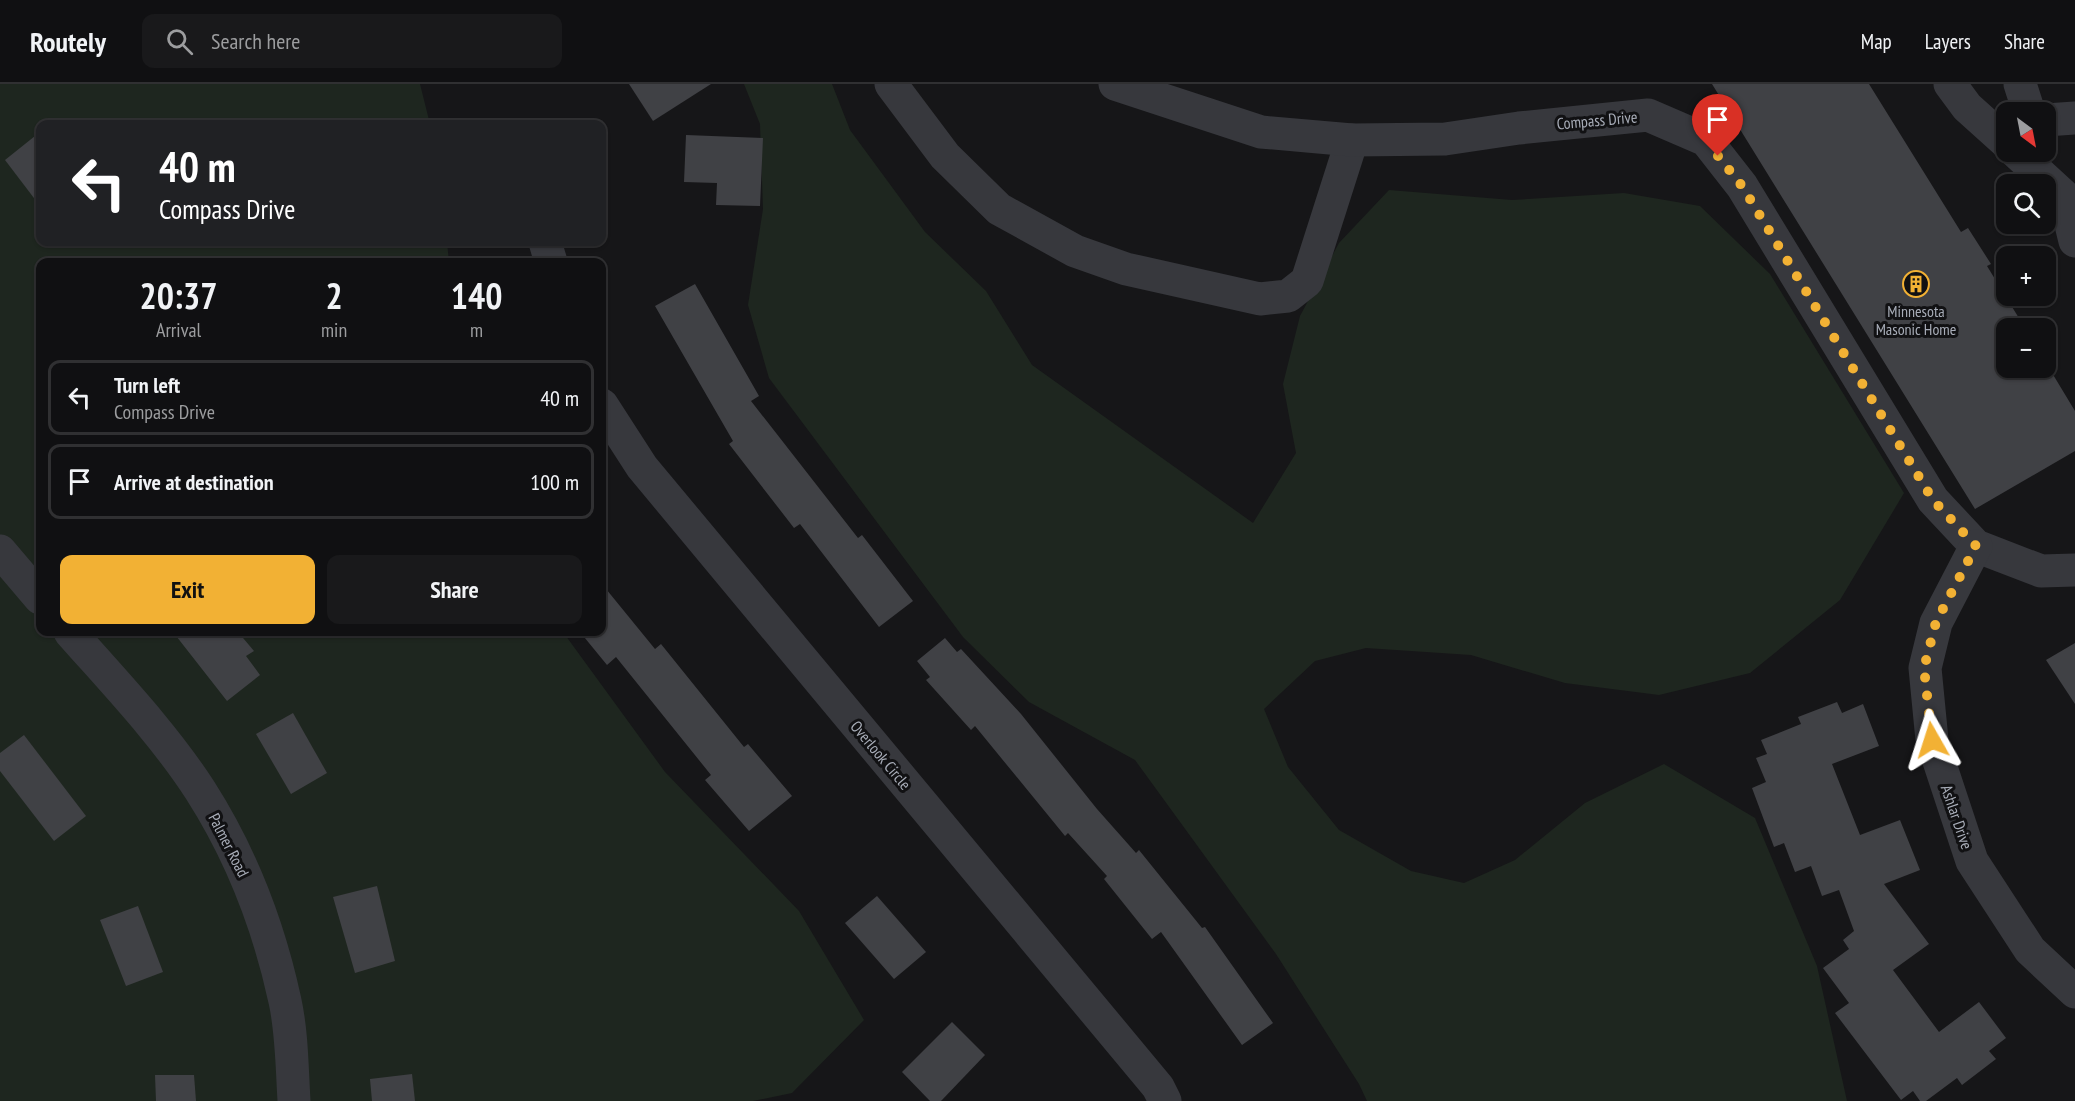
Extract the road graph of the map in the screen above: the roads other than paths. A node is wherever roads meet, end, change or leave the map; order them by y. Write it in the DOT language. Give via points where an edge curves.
graph roads {
  1 [pos="891,84"];
  2 [pos="1115,84"];
  3 [pos="1950,84"];
  4 [pos="2020,84"];
  5 [pos="2026,102"];
  6 [pos="2075,118"];
  7 [pos="2056,119"];
  8 [pos="1996,132"];
  9 [pos="1352,140"];
  10 [pos="2028,162"];
  11 [pos="2075,241"];
  12 [pos="606,411"];
  13 [pos="1976,546"];
  14 [pos="0,552"];
  15 [pos="2075,570"];
  16 [pos="36,593"];
  17 [pos="74,636"];
  18 [pos="2075,992"];
  19 [pos="294,1101"];
  20 [pos="1165,1101"];
  1 -- 9 [label="street" via="945,156 999,209 1075,251 1126,269 1260,299 1288,296 1307,281"];
  2 -- 9 [label="street, Compass Drive" via="1261,132"];
  3 -- 8 [label="street" via="1967,107"];
  4 -- 5 [label="street"];
  6 -- 7 [label="street"];
  9 -- 13 [label="street, Compass Drive" via="1445,139 1648,116 1706,141 1742,186 1933,500"];
  10 -- 11 [label="street" via="2064,196"];
  12 -- 20 [label="street, Overlook Circle" via="642,467"];
  13 -- 15 [label="street, Compass Drive" via="2041,571"];
  13 -- 18 [label="street, Ashlar Drive" via="1936,622 1924,668 1932,740 1972,861 2030,950"];
  14 -- 16 [label="street"];
  17 -- 19 [label="street, Palmer Road" via="155,729 200,790 237,856 266,928 285,1003"];
}
